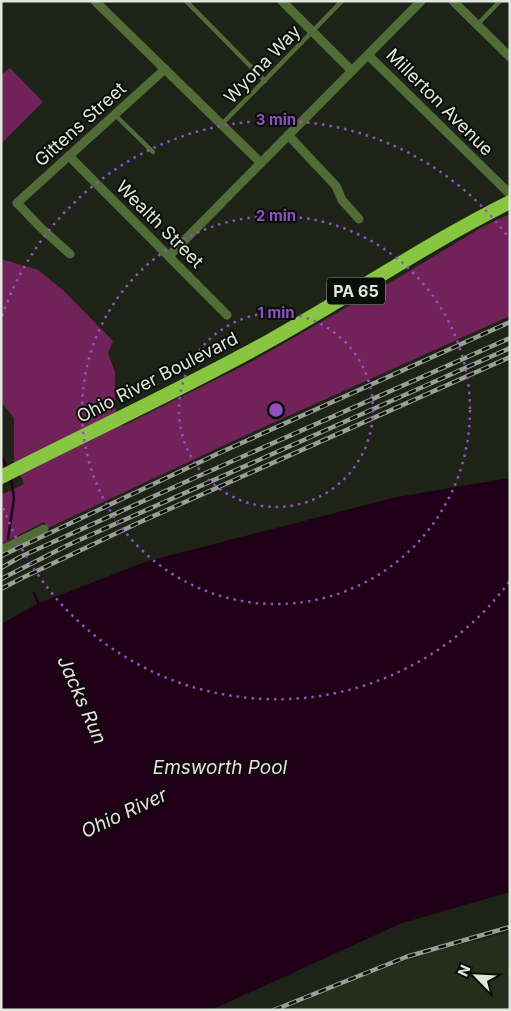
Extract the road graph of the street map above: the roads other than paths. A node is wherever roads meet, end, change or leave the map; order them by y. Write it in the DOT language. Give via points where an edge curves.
graph roads {
  1 [pos="96,1"];
  2 [pos="186,1"];
  3 [pos="282,1"];
  4 [pos="342,1"];
  5 [pos="421,1"];
  6 [pos="453,1"];
  7 [pos="500,1"];
  8 [pos="478,25"];
  9 [pos="313,32"];
  10 [pos="368,55"];
  11 [pos="510,57"];
  12 [pos="165,70"];
  13 [pos="352,71"];
  14 [pos="265,81"];
  15 [pos="115,114"];
  16 [pos="222,125"];
  17 [pos="288,136"];
  18 [pos="153,152"];
  19 [pos="69,156"];
  20 [pos="261,163"];
  21 [pos="510,194"];
  22 [pos="510,202"];
  23 [pos="359,219"];
  24 [pos="70,254"];
  25 [pos="169,256"];
  26 [pos="228,315"];
  27 [pos="1,477"];
  28 [pos="44,528"];
  29 [pos="1,550"];
  1 -- 12 [label="street"];
  2 -- 14 [label="lane"];
  3 -- 9 [label="street"];
  4 -- 9 [label="lane, Wyona Way"];
  5 -- 10 [label="street"];
  6 -- 8 [label="street"];
  7 -- 8 [label="lane"];
  8 -- 11 [label="street"];
  9 -- 13 [label="street"];
  9 -- 14 [label="lane, Wyona Way"];
  10 -- 13 [label="street"];
  10 -- 21 [label="street, Millerton Avenue"];
  12 -- 15 [label="street, Gittens Street"];
  12 -- 16 [label="street"];
  13 -- 17 [label="street"];
  14 -- 16 [label="lane, Wyona Way"];
  15 -- 18 [label="lane"];
  15 -- 19 [label="street, Gittens Street"];
  16 -- 20 [label="street"];
  17 -- 20 [label="street"];
  17 -- 23 [label="street" via="336,186 342,200"];
  19 -- 24 [label="street, Gittens Street" via="17,202"];
  19 -- 25 [label="street, Wealth Street"];
  20 -- 25 [label="street"];
  22 -- 27 [label="highway, Ohio River Boulevard / PA 65" via="464,225 270,340"];
  25 -- 26 [label="street, Wealth Street"];
  28 -- 29 [label="street"];
}
